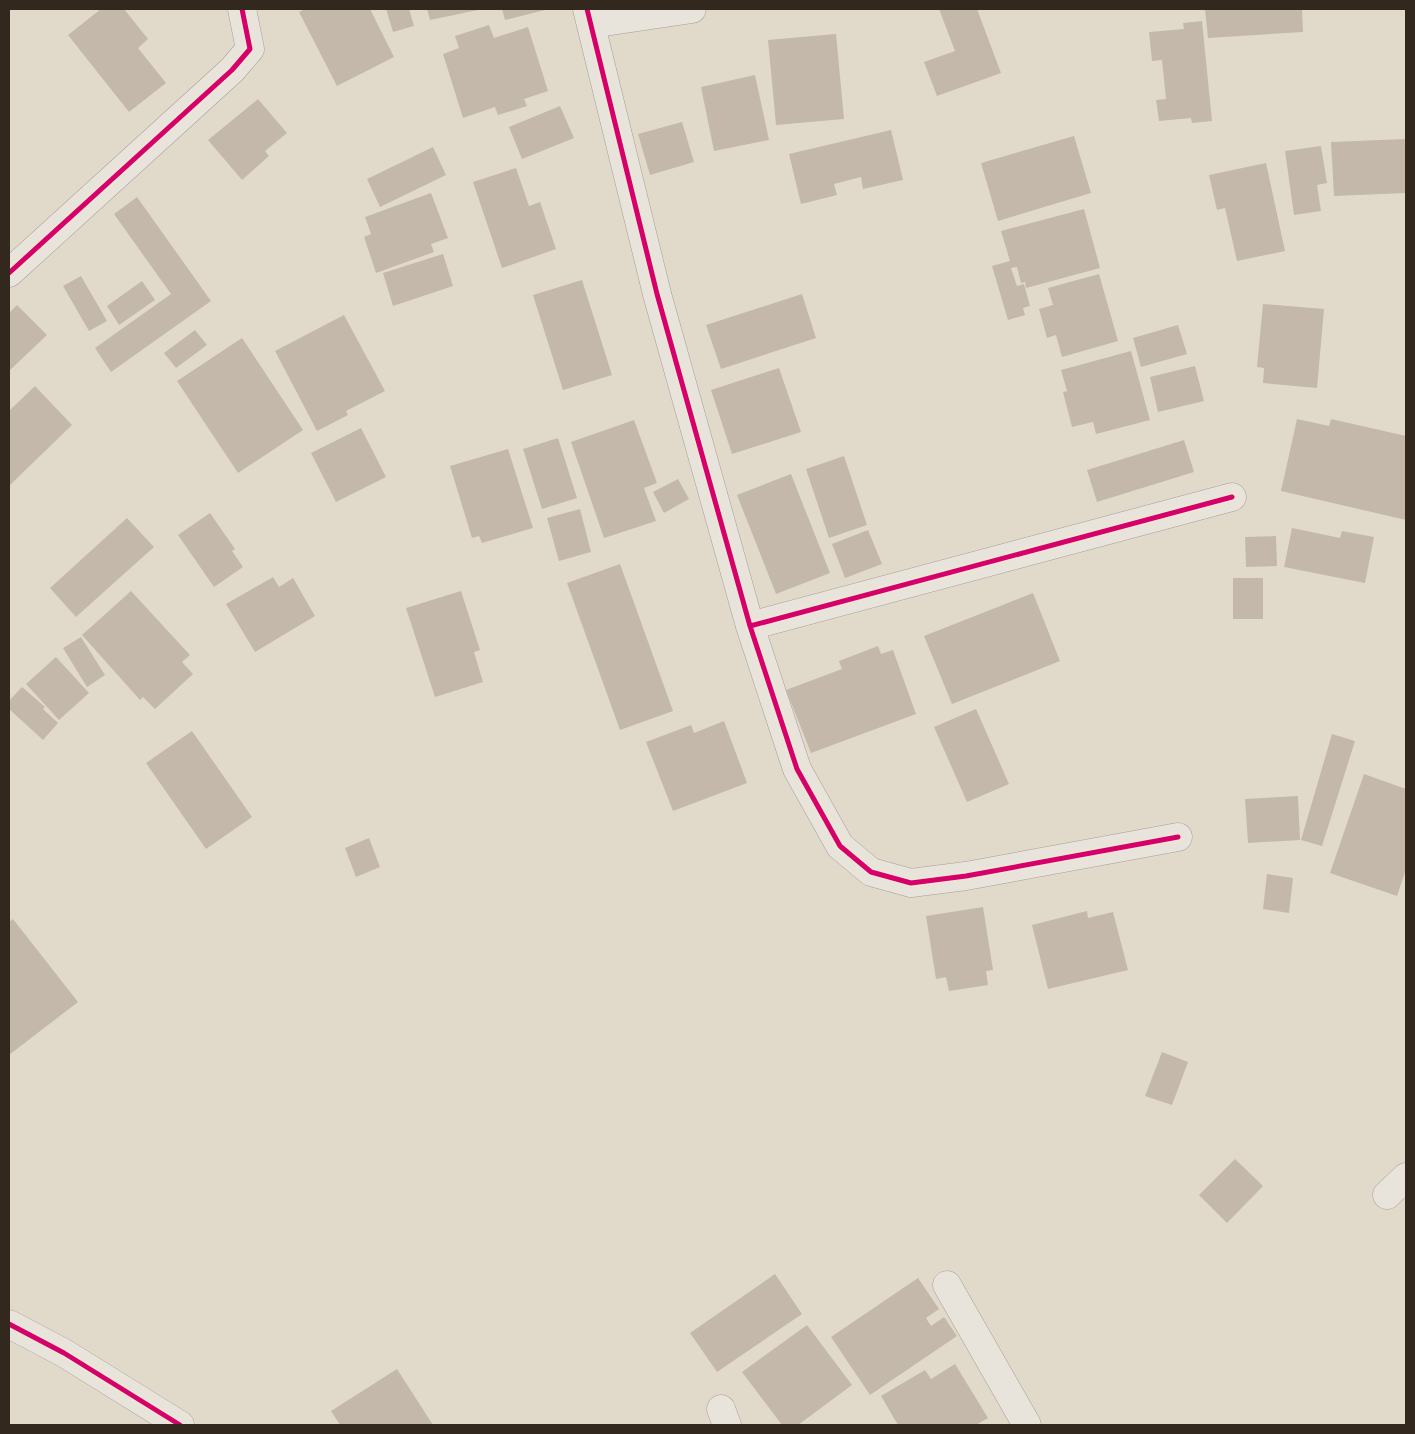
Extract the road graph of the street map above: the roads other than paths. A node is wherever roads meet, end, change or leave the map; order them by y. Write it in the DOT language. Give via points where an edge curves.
graph roads {
  1 [pos="242,9"];
  2 [pos="692,9"];
  3 [pos="589,16"];
  4 [pos="9,273"];
  5 [pos="1232,497"];
  6 [pos="750,626"];
  7 [pos="1178,837"];
  8 [pos="947,1285"];
  9 [pos="9,1324"];
  10 [pos="180,1425"];
  11 [pos="1027,1425"];
  1 -- 4 [label="street" via="250,49 232,70"];
  2 -- 3 [label="street"];
  3 -- 6 [label="street" via="657,294"];
  5 -- 6 [label="street"];
  6 -- 7 [label="street" via="796,769 840,846 871,872 910,883 966,876"];
  8 -- 11 [label="street"];
  9 -- 10 [label="street" via="64,1353"];
}
